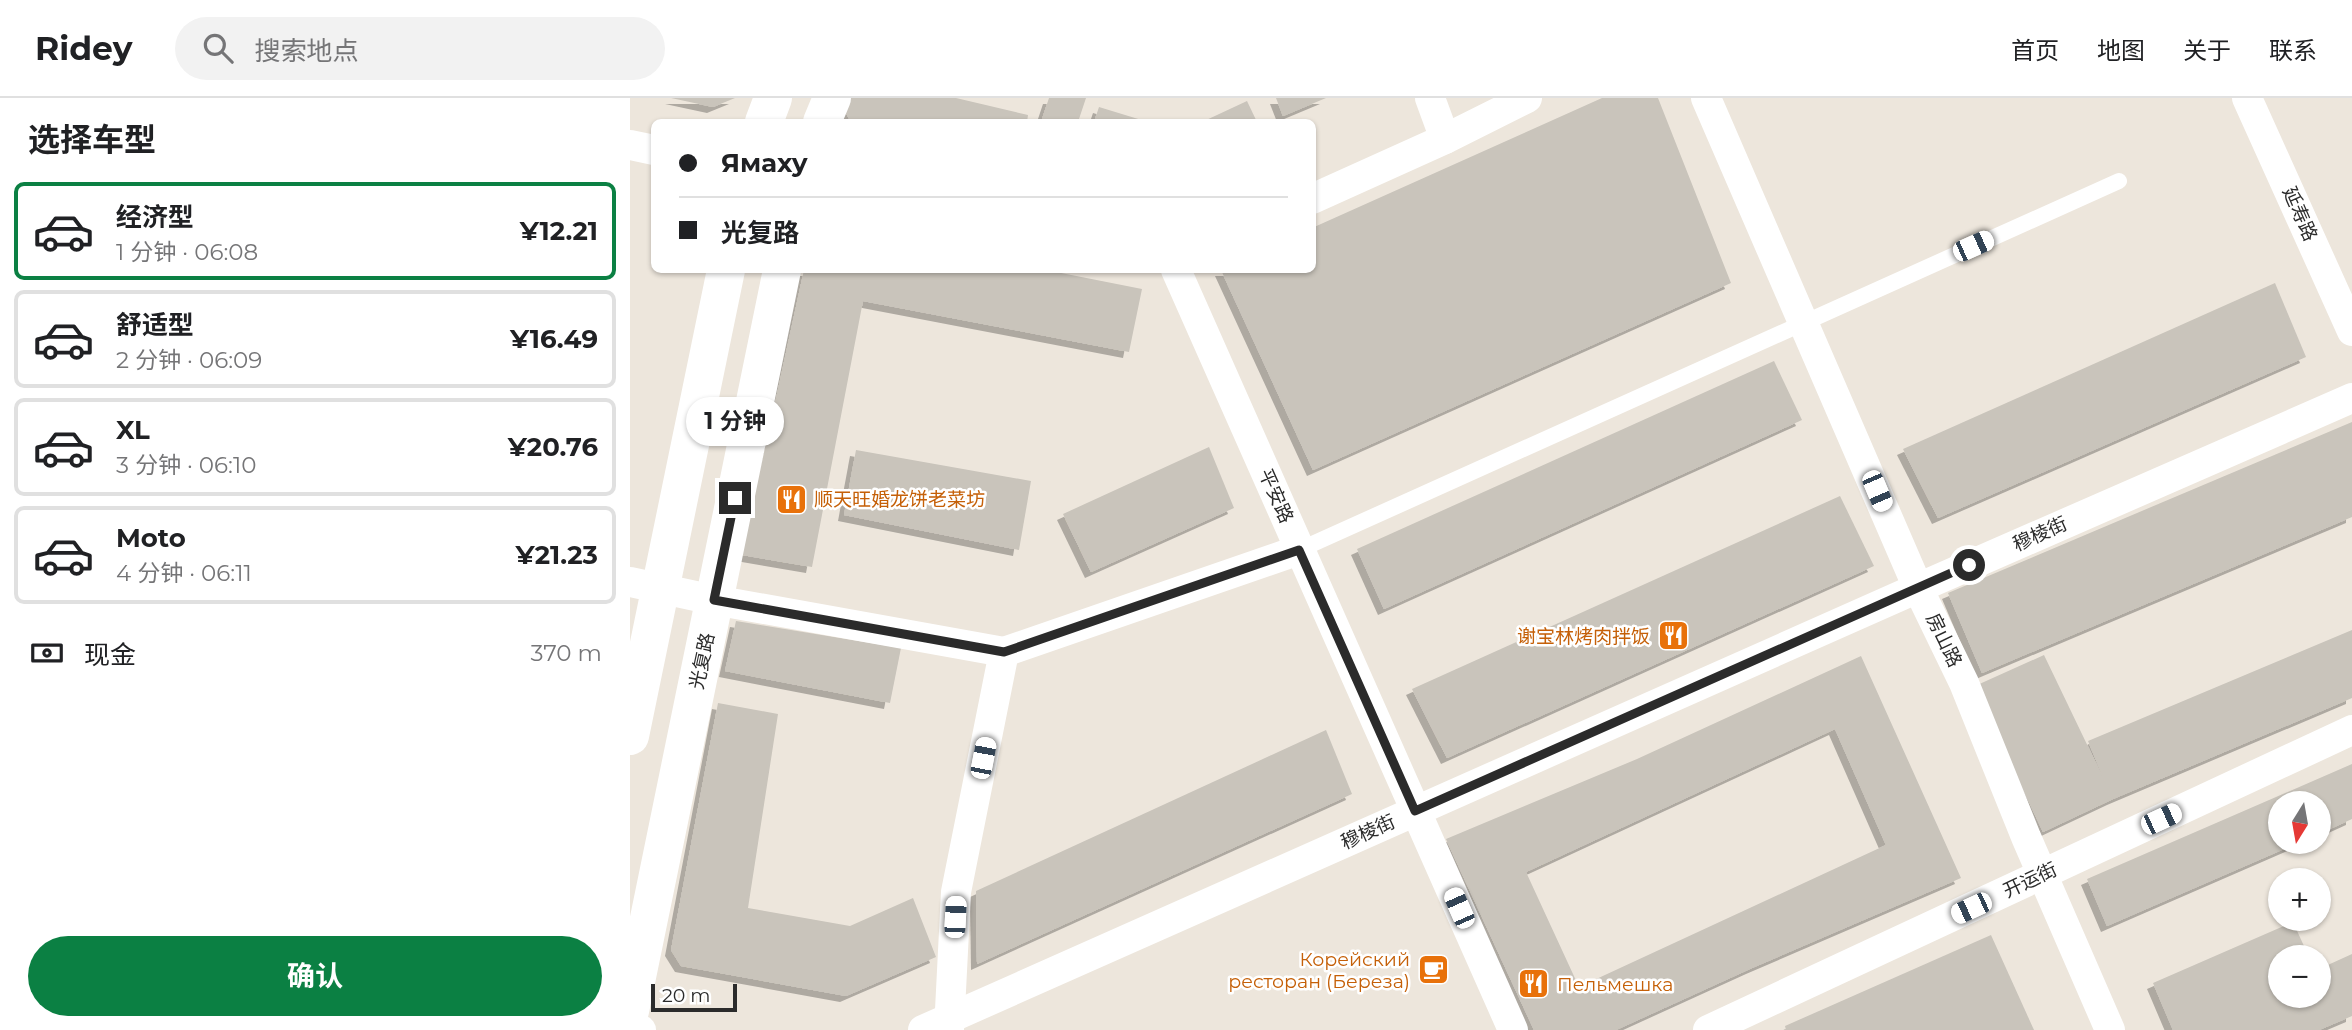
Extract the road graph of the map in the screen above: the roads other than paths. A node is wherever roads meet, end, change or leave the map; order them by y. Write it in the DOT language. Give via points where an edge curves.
graph roads {
  1 [pos="773,98"];
  2 [pos="832,98"];
  3 [pos="1430,98"];
  4 [pos="1527,98"];
  5 [pos="1706,98"];
  6 [pos="2247,98"];
  7 [pos="765,119"];
  8 [pos="823,119"];
  9 [pos="1445,139"];
  10 [pos="630,145"];
  11 [pos="651,149"];
  12 [pos="2119,181"];
  13 [pos="1316,197"];
  14 [pos="725,273"];
  15 [pos="781,273"];
  16 [pos="1177,273"];
  17 [pos="1804,323"];
  18 [pos="2352,331"];
  19 [pos="2352,398"];
  20 [pos="1299,550"];
  21 [pos="645,585"];
  22 [pos="1919,588"];
  23 [pos="714,600"];
  24 [pos="1004,652"];
  25 [pos="2352,730"];
  26 [pos="630,736"];
  27 [pos="1415,811"];
  28 [pos="2042,874"];
  29 [pos="630,1011"];
  30 [pos="950,1024"];
  31 [pos="630,1028"];
  32 [pos="641,1030"];
  33 [pos="923,1030"];
  34 [pos="1513,1030"];
  35 [pos="1708,1030"];
  36 [pos="2110,1030"];
  1 -- 7 [label="street"];
  2 -- 8 [label="street"];
  3 -- 9 [label="street"];
  4 -- 9 [label="street"];
  5 -- 17 [label="street, 房山路"];
  6 -- 18 [label="street, 延寿路"];
  9 -- 13 [label="street"];
  10 -- 11 [label="street"];
  12 -- 17 [label="lane"];
  14 -- 21 [label="street"];
  15 -- 23 [label="street, 光复路"];
  16 -- 20 [label="street, 平安路"];
  17 -- 20 [label="lane"];
  17 -- 22 [label="street, 房山路"];
  19 -- 22 [label="street, 穆棱街"];
  20 -- 24 [label="street"];
  20 -- 27 [label="street, 平安路"];
  21 -- 23 [label="street"];
  21 -- 26 [label="street"];
  22 -- 27 [label="street, 穆棱街"];
  22 -- 28 [label="street, 房山路" via="1964,683"];
  23 -- 24 [label="street"];
  23 -- 29 [label="street, 光复路"];
  24 -- 30 [label="street" via="956,892"];
  25 -- 28 [label="street, 开运街"];
  27 -- 30 [label="street, 穆棱街"];
  27 -- 34 [label="street, 平安路"];
  28 -- 35 [label="street, 开运街"];
  28 -- 36 [label="street, 房山路"];
  30 -- 33 [label="street, 穆棱街"];
  31 -- 32 [label="street"];
}
